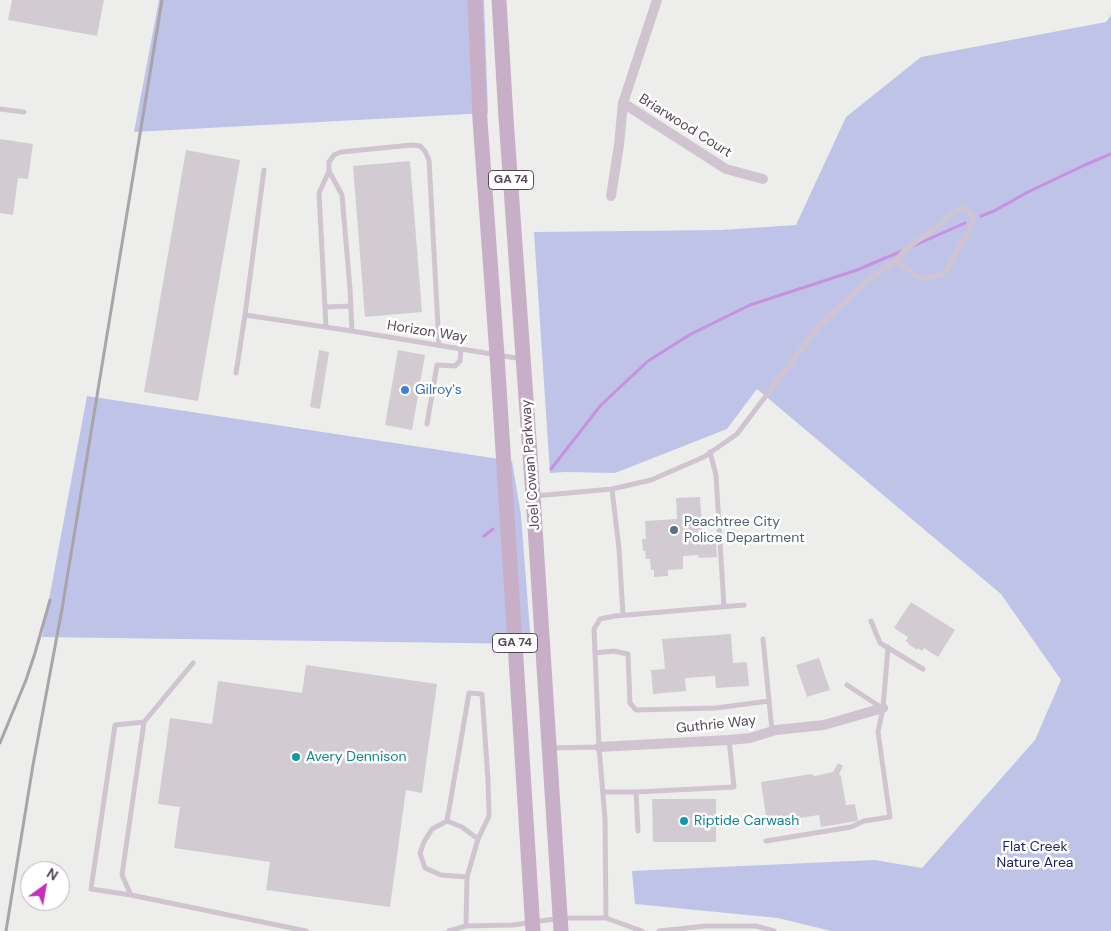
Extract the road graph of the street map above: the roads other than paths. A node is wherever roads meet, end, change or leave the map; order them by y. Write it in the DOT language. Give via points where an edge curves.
graph roads {
  1 [pos="475,0"];
  2 [pos="499,0"];
  3 [pos="657,0"];
  4 [pos="623,104"];
  5 [pos="0,109"];
  6 [pos="24,112"];
  7 [pos="264,170"];
  8 [pos="329,171"];
  9 [pos="762,179"];
  10 [pos="611,196"];
  11 [pos="896,260"];
  12 [pos="351,306"];
  13 [pos="325,307"];
  14 [pos="245,315"];
  15 [pos="326,327"];
  16 [pos="352,331"];
  17 [pos="439,346"];
  18 [pos="461,349"];
  19 [pos="497,355"];
  20 [pos="523,360"];
  21 [pos="236,373"];
  22 [pos="427,424"];
  23 [pos="710,452"];
  24 [pos="612,489"];
  25 [pos="533,496"];
  26 [pos="744,605"];
  27 [pos="724,607"];
  28 [pos="622,615"];
  29 [pos="871,621"];
  30 [pos="763,639"];
  31 [pos="888,648"];
  32 [pos="595,653"];
  33 [pos="193,663"];
  34 [pos="922,669"];
  35 [pos="847,685"];
  36 [pos="769,701"];
  37 [pos="883,708"];
  38 [pos="144,722"];
  39 [pos="772,732"];
  40 [pos="729,740"];
  41 [pos="599,747"];
  42 [pos="549,748"];
  43 [pos="603,792"];
  44 [pos="636,792"];
  45 [pos="447,821"];
  46 [pos="638,831"];
  47 [pos="478,839"];
  48 [pos="766,841"];
  49 [pos="467,877"];
  50 [pos="131,895"];
  51 [pos="606,918"];
  52 [pos="561,924"];
  53 [pos="466,926"];
  54 [pos="533,926"];
  55 [pos="635,930"];
  56 [pos="306,931"];
  57 [pos="449,931"];
  58 [pos="642,931"];
  59 [pos="659,931"];
  60 [pos="773,931"];
  1 -- 19 [label="main road, Joel Cowan Parkway / GA 74"];
  2 -- 20 [label="main road, Joel Cowan Parkway / GA 74"];
  3 -- 4 [label="street"];
  4 -- 9 [label="street, Briarwood Court" via="726,169"];
  4 -- 10 [label="street"];
  5 -- 6 [label="lane"];
  7 -- 14 [label="lane"];
  8 -- 12 [label="lane" via="342,195"];
  8 -- 13 [label="lane" via="319,193"];
  8 -- 17 [label="lane" via="329,162 341,152 412,145 420,146 425,152 429,160"];
  11 -- 11 [label="lane" via="962,207 973,216 969,230 942,275 917,276"];
  11 -- 23 [label="lane" via="868,280 818,326 737,434"];
  12 -- 13 [label="lane"];
  12 -- 16 [label="lane"];
  13 -- 15 [label="lane"];
  14 -- 15 [label="lane, Horizon Way"];
  14 -- 21 [label="lane"];
  15 -- 16 [label="lane, Horizon Way"];
  16 -- 17 [label="lane, Horizon Way"];
  17 -- 18 [label="lane, Horizon Way"];
  18 -- 19 [label="lane, Horizon Way"];
  18 -- 22 [label="lane" via="460,362 455,366 437,365"];
  19 -- 20 [label="lane, Horizon Way"];
  19 -- 54 [label="main road, Joel Cowan Parkway / GA 74"];
  20 -- 25 [label="main road, Joel Cowan Parkway / GA 74"];
  23 -- 24 [label="lane" via="652,480"];
  23 -- 27 [label="lane" via="716,475"];
  24 -- 25 [label="lane"];
  24 -- 28 [label="lane"];
  25 -- 42 [label="main road, Joel Cowan Parkway / GA 74"];
  26 -- 27 [label="lane"];
  27 -- 28 [label="lane"];
  28 -- 32 [label="lane" via="600,619 594,629"];
  29 -- 31 [label="lane" via="880,643"];
  30 -- 36 [label="lane"];
  31 -- 34 [label="lane"];
  31 -- 37 [label="lane"];
  32 -- 36 [label="lane" via="614,651 628,654 630,703 636,710 716,708"];
  32 -- 41 [label="lane"];
  33 -- 38 [label="lane"];
  35 -- 37 [label="lane"];
  36 -- 39 [label="lane"];
  37 -- 39 [label="street, Guthrie Way" via="824,725"];
  37 -- 48 [label="lane" via="878,732 890,817"];
  38 -- 50 [label="lane" via="122,875"];
  38 -- 50 [label="lane" via="115,725 91,889"];
  39 -- 40 [label="street, Guthrie Way"];
  40 -- 41 [label="street, Guthrie Way"];
  40 -- 44 [label="lane" via="734,787"];
  41 -- 42 [label="lane, Guthrie Way"];
  41 -- 43 [label="lane"];
  42 -- 52 [label="main road, Joel Cowan Parkway / GA 74"];
  43 -- 44 [label="lane"];
  43 -- 51 [label="lane"];
  44 -- 46 [label="lane"];
  45 -- 47 [label="lane"];
  45 -- 47 [label="lane" via="469,693 482,694 489,816"];
  45 -- 49 [label="lane" via="432,829 424,842 420,853 425,868 441,875"];
  47 -- 49 [label="lane"];
  49 -- 53 [label="lane"];
  50 -- 56 [label="lane"];
  51 -- 52 [label="lane"];
  51 -- 55 [label="lane"];
  52 -- 54 [label="lane"];
  53 -- 54 [label="lane"];
  53 -- 57 [label="lane"];
  55 -- 58 [label="lane"];
  59 -- 60 [label="lane" via="706,926 756,926"];
}
